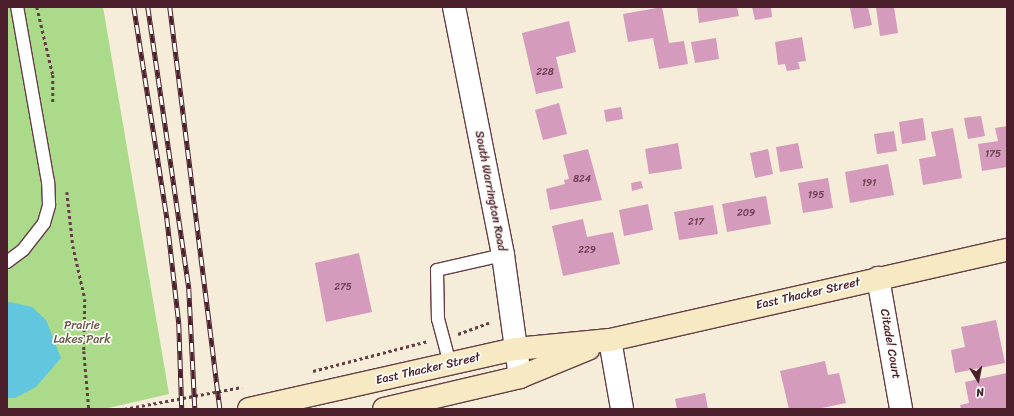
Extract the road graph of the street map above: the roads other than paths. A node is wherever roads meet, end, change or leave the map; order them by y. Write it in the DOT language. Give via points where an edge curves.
graph roads {
  1 [pos="17,7"];
  2 [pos="454,7"];
  3 [pos="1007,250"];
  4 [pos="503,255"];
  5 [pos="7,262"];
  6 [pos="878,278"];
  7 [pos="610,340"];
  8 [pos="516,349"];
  9 [pos="450,364"];
  10 [pos="520,376"];
  11 [pos="249,409"];
  12 [pos="384,409"];
  13 [pos="622,409"];
  14 [pos="901,409"];
  1 -- 5 [label="lane" via="48,182 49,205 44,224 23,250"];
  2 -- 4 [label="street, South Warrington Road"];
  3 -- 6 [label="main road, East Thacker Street"];
  4 -- 8 [label="street, South Warrington Road"];
  4 -- 9 [label="lane" via="437,270 436,295"];
  6 -- 7 [label="main road, East Thacker Street"];
  6 -- 14 [label="street, Citadel Court"];
  7 -- 8 [label="main road, East Thacker Street"];
  7 -- 10 [label="main road, East Thacker Street"];
  7 -- 13 [label="street"];
  8 -- 9 [label="main road, East Thacker Street"];
  8 -- 10 [label="street, South Warrington Road"];
  9 -- 11 [label="main road, East Thacker Street"];
  10 -- 12 [label="main road, East Thacker Street"];
}
